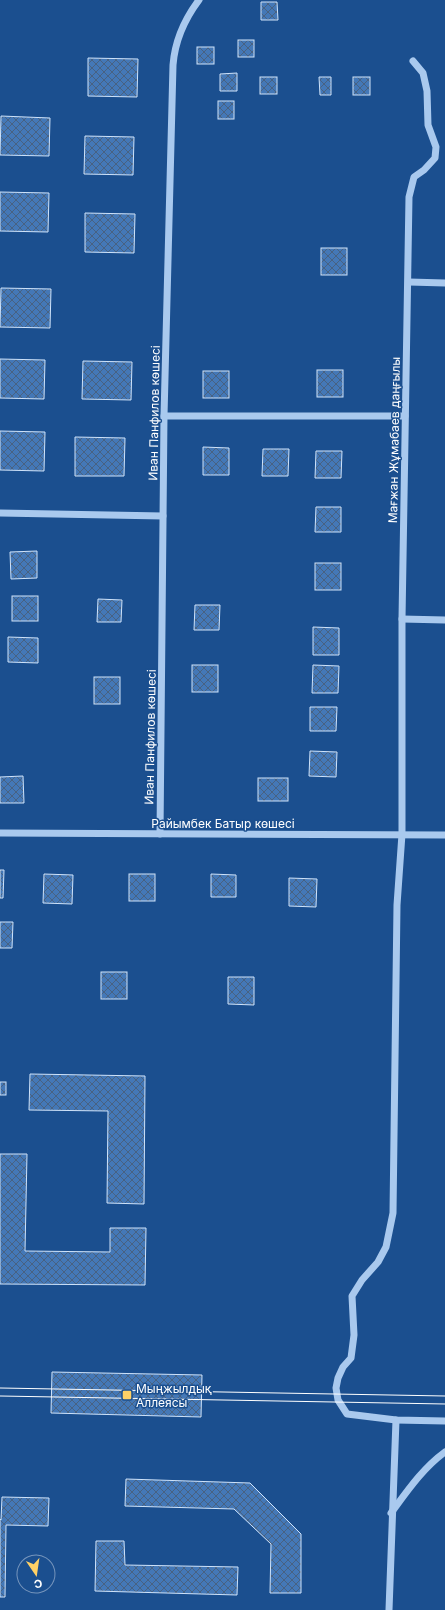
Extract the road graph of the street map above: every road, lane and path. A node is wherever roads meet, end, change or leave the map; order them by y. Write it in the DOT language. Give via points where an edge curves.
graph roads {
  1 [pos="199,0"];
  2 [pos="413,61"];
  3 [pos="409,282"];
  4 [pos="445,283"];
  5 [pos="164,416"];
  6 [pos="405,416"];
  7 [pos="0,514"];
  8 [pos="163,516"];
  9 [pos="402,619"];
  10 [pos="445,620"];
  11 [pos="0,832"];
  12 [pos="160,834"];
  13 [pos="402,834"];
  14 [pos="445,835"];
  15 [pos="396,1420"];
  16 [pos="445,1421"];
  17 [pos="445,1452"];
  18 [pos="391,1513"];
  19 [pos="389,1610"];
  1 -- 5 [label="street, Иван Панфилов көшесі" via="180,30 174,50"];
  2 -- 3 [label="street, Мағжан Жұмабаев даңғылы" via="423,73 427,91 428,125 436,147 435,158 414,177 409,197"];
  3 -- 4 [label="street"];
  3 -- 6 [label="street, Мағжан Жұмабаев даңғылы"];
  5 -- 6 [label="street"];
  5 -- 8 [label="street, Иван Панфилов көшесі"];
  6 -- 9 [label="street, Мағжан Жұмабаев даңғылы"];
  7 -- 8 [label="street"];
  8 -- 12 [label="street, Иван Панфилов көшесі"];
  9 -- 10 [label="street"];
  9 -- 13 [label="street, Мағжан Жұмабаев даңғылы"];
  11 -- 12 [label="street, Райымбек Батыр көшесі"];
  12 -- 13 [label="street, Райымбек Батыр көшесі"];
  13 -- 14 [label="street, Райымбек Батыр көшесі"];
  13 -- 15 [label="street, Мағжан Жұмабаев даңғылы" via="397,905 393,1213 384,1252 352,1296 354,1334 351,1358 342,1367 336,1388 338,1400 347,1414"];
  15 -- 16 [label="street"];
  15 -- 18 [label="street"];
  17 -- 18 [label="street" via="419,1475"];
  18 -- 19 [label="street"];
}
